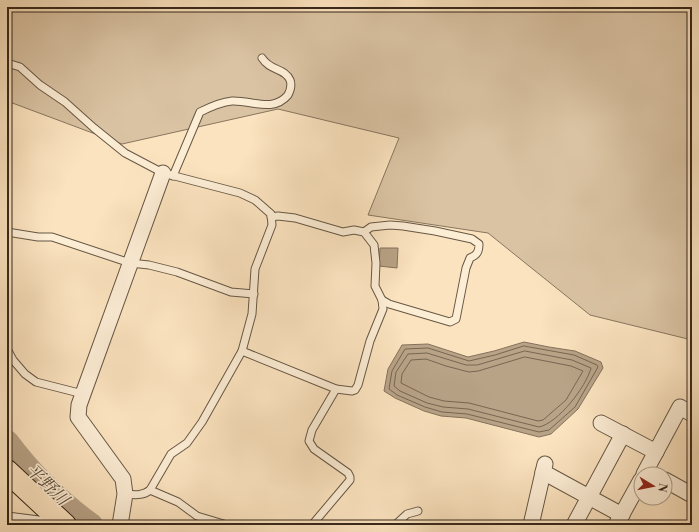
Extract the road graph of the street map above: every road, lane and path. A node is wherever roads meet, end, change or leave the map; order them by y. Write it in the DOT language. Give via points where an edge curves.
graph roads {
  1 [pos="262,58"];
  2 [pos="7,63"];
  3 [pos="168,174"];
  4 [pos="271,217"];
  5 [pos="7,232"];
  6 [pos="364,232"];
  7 [pos="130,263"];
  8 [pos="254,294"];
  9 [pos="382,300"];
  10 [pos="7,349"];
  11 [pos="242,351"];
  12 [pos="336,388"];
  13 [pos="83,394"];
  14 [pos="692,414"];
  15 [pos="601,422"];
  16 [pos="623,434"];
  17 [pos="656,452"];
  18 [pos="650,466"];
  19 [pos="7,471"];
  20 [pos="673,484"];
  21 [pos="150,490"];
  22 [pos="125,494"];
  23 [pos="692,494"];
  24 [pos="633,496"];
  25 [pos="588,497"];
  26 [pos="418,511"];
  27 [pos="7,520"];
  28 [pos="619,520"];
  29 [pos="46,525"];
  30 [pos="65,525"];
  31 [pos="120,525"];
  32 [pos="228,525"];
  33 [pos="312,525"];
  34 [pos="395,525"];
  35 [pos="531,525"];
  36 [pos="574,525"];
  1 -- 3 [label="lane" via="266,64 285,73 291,82 290,91 285,98 266,105 232,101 200,112"];
  2 -- 3 [label="lane" via="20,67 125,153"];
  3 -- 4 [label="lane" via="240,193 255,200 271,214"];
  3 -- 7 [label="street"];
  4 -- 6 [label="lane" via="295,218 343,232"];
  4 -- 8 [label="lane" via="272,225 255,269"];
  5 -- 7 [label="lane" via="52,237"];
  6 -- 9 [label="lane" via="374,245 375,286"];
  6 -- 9 [label="lane" via="372,227 403,226 472,239 479,244 479,250 470,258 466,268 456,319 450,322"];
  7 -- 8 [label="lane" via="177,272 231,292"];
  7 -- 13 [label="street"];
  8 -- 11 [label="lane" via="252,314"];
  9 -- 12 [label="lane" via="383,309 355,390"];
  10 -- 13 [label="lane" via="25,374 36,382"];
  11 -- 12 [label="lane"];
  11 -- 21 [label="lane" via="202,422 187,443 171,454"];
  12 -- 33 [label="lane" via="312,430 309,441 314,449 348,473 350,480"];
  13 -- 22 [label="street" via="78,417 123,480"];
  14 -- 17 [label="street" via="680,407"];
  15 -- 16 [label="street"];
  16 -- 17 [label="street"];
  16 -- 25 [label="street"];
  17 -- 18 [label="street"];
  19 -- 30 [label="highway"];
  20 -- 23 [label="street"];
  21 -- 22 [label="lane" via="146,494"];
  21 -- 32 [label="lane" via="178,502 197,516"];
  22 -- 31 [label="street"];
  24 -- 28 [label="street"];
  25 -- 28 [label="street"];
  25 -- 35 [label="street" via="544,468"];
  25 -- 36 [label="street"];
  26 -- 34 [label="lane" via="407,514"];
  27 -- 29 [label="street"];
}
